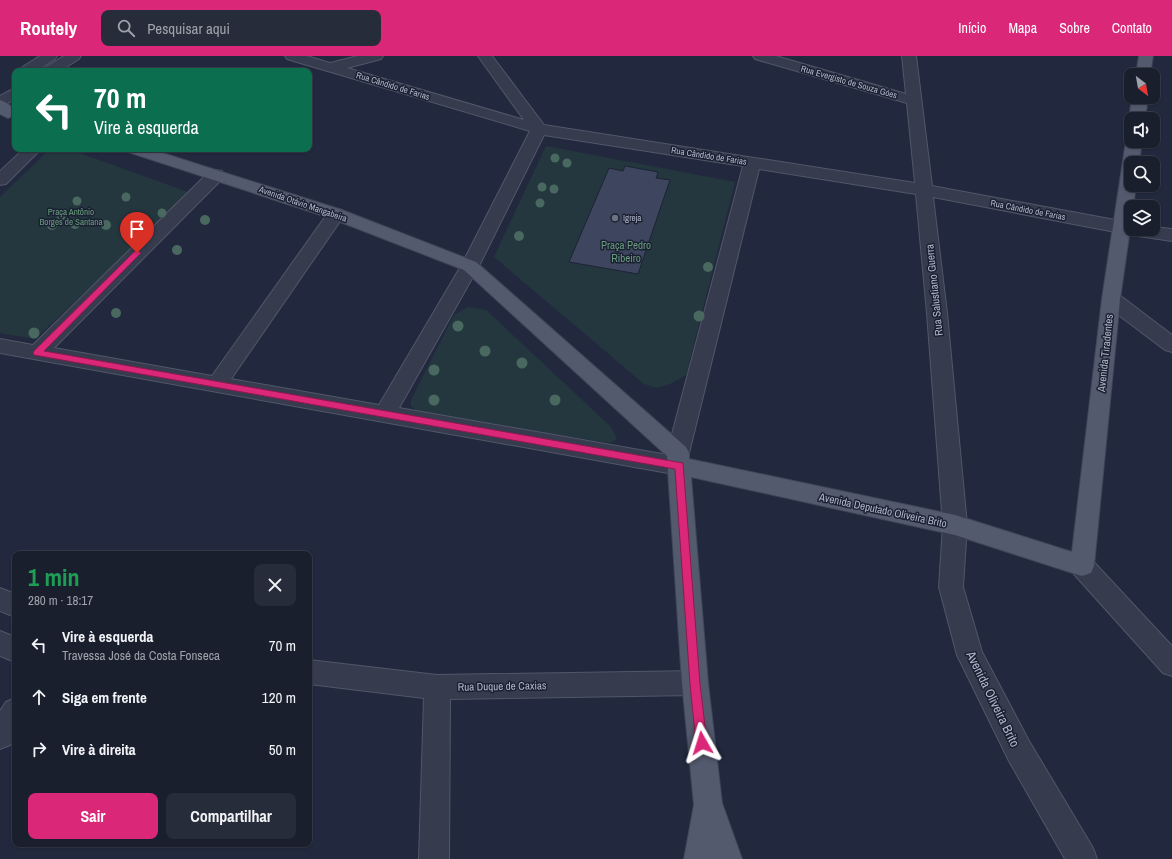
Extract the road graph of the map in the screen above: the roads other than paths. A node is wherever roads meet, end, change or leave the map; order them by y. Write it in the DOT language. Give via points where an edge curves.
graph roads {
  1 [pos="50,56"];
  2 [pos="74,56"];
  3 [pos="292,56"];
  4 [pos="374,56"];
  5 [pos="484,56"];
  6 [pos="760,56"];
  7 [pos="910,56"];
  8 [pos="1146,56"];
  9 [pos="330,67"];
  10 [pos="31,68"];
  11 [pos="55,68"];
  12 [pos="1144,68"];
  13 [pos="12,80"];
  14 [pos="0,87"];
  15 [pos="12,98"];
  16 [pos="915,101"];
  17 [pos="5,110"];
  18 [pos="539,129"];
  19 [pos="1134,148"];
  20 [pos="30,152"];
  21 [pos="143,152"];
  22 [pos="752,163"];
  23 [pos="216,175"];
  24 [pos="0,180"];
  25 [pos="924,190"];
  26 [pos="1130,200"];
  27 [pos="336,214"];
  28 [pos="1124,228"];
  29 [pos="1160,233"];
  30 [pos="1172,235"];
  31 [pos="1126,236"];
  32 [pos="470,266"];
  33 [pos="1111,299"];
  34 [pos="1172,345"];
  35 [pos="0,346"];
  36 [pos="37,353"];
  37 [pos="217,384"];
  38 [pos="385,414"];
  39 [pos="679,460"];
  40 [pos="955,525"];
  41 [pos="1082,566"];
  42 [pos="0,599"];
  43 [pos="12,605"];
  44 [pos="0,643"];
  45 [pos="12,649"];
  46 [pos="1172,664"];
  47 [pos="312,672"];
  48 [pos="695,684"];
  49 [pos="437,687"];
  50 [pos="12,716"];
  51 [pos="0,736"];
  52 [pos="708,803"];
  53 [pos="434,859"];
  54 [pos="699,859"];
  55 [pos="727,859"];
  56 [pos="1082,859"];
  1 -- 10 [label="street"];
  2 -- 11 [label="street"];
  3 -- 9 [label="street, Rua Cândido de Farias"];
  4 -- 9 [label="street"];
  5 -- 18 [label="street"];
  6 -- 16 [label="street, Rua Evergisto de Souza Góes"];
  7 -- 16 [label="street, Rua Salustiano Guerra"];
  8 -- 12 [label="main road"];
  9 -- 18 [label="street, Rua Cândido de Farias"];
  13 -- 14 [label="street"];
  15 -- 17 [label="street"];
  16 -- 25 [label="street, Rua Salustiano Guerra"];
  18 -- 22 [label="street, Rua Cândido de Farias"];
  18 -- 32 [label="street"];
  19 -- 26 [label="main road, Avenida Tiradentes"];
  20 -- 24 [label="street"];
  21 -- 23 [label="main road, Avenida Otávio Mangabeira"];
  22 -- 25 [label="street, Rua Cândido de Farias"];
  22 -- 39 [label="street"];
  23 -- 27 [label="main road, Avenida Otávio Mangabeira"];
  23 -- 36 [label="street"];
  25 -- 28 [label="street, Rua Cândido de Farias"];
  25 -- 40 [label="street, Rua Salustiano Guerra"];
  27 -- 32 [label="main road, Avenida Otávio Mangabeira"];
  27 -- 37 [label="street"];
  29 -- 30 [label="street, Rua Cândido de Farias"];
  31 -- 33 [label="main road, Avenida Tiradentes"];
  32 -- 38 [label="street"];
  32 -- 39 [label="main road"];
  33 -- 34 [label="street"];
  33 -- 41 [label="main road, Avenida Tiradentes"];
  35 -- 36 [label="street"];
  36 -- 37 [label="street"];
  37 -- 38 [label="street"];
  38 -- 39 [label="street"];
  39 -- 40 [label="main road, Avenida Deputado Oliveira Brito" via="838,501"];
  39 -- 48 [label="main road"];
  40 -- 41 [label="main road, Avenida Deputado Oliveira Brito"];
  40 -- 56 [label="street, Avenida Oliveira Brito" via="951,587 970,655 1019,751"];
  41 -- 46 [label="street"];
  42 -- 43 [label="street"];
  44 -- 45 [label="street"];
  47 -- 49 [label="street, Rua Duque de Caxias"];
  48 -- 49 [label="street, Rua Duque de Caxias"];
  48 -- 52 [label="main road"];
  49 -- 53 [label="street"];
  50 -- 51 [label="street"];
  52 -- 54 [label="main road"];
  52 -- 55 [label="main road"];
}
